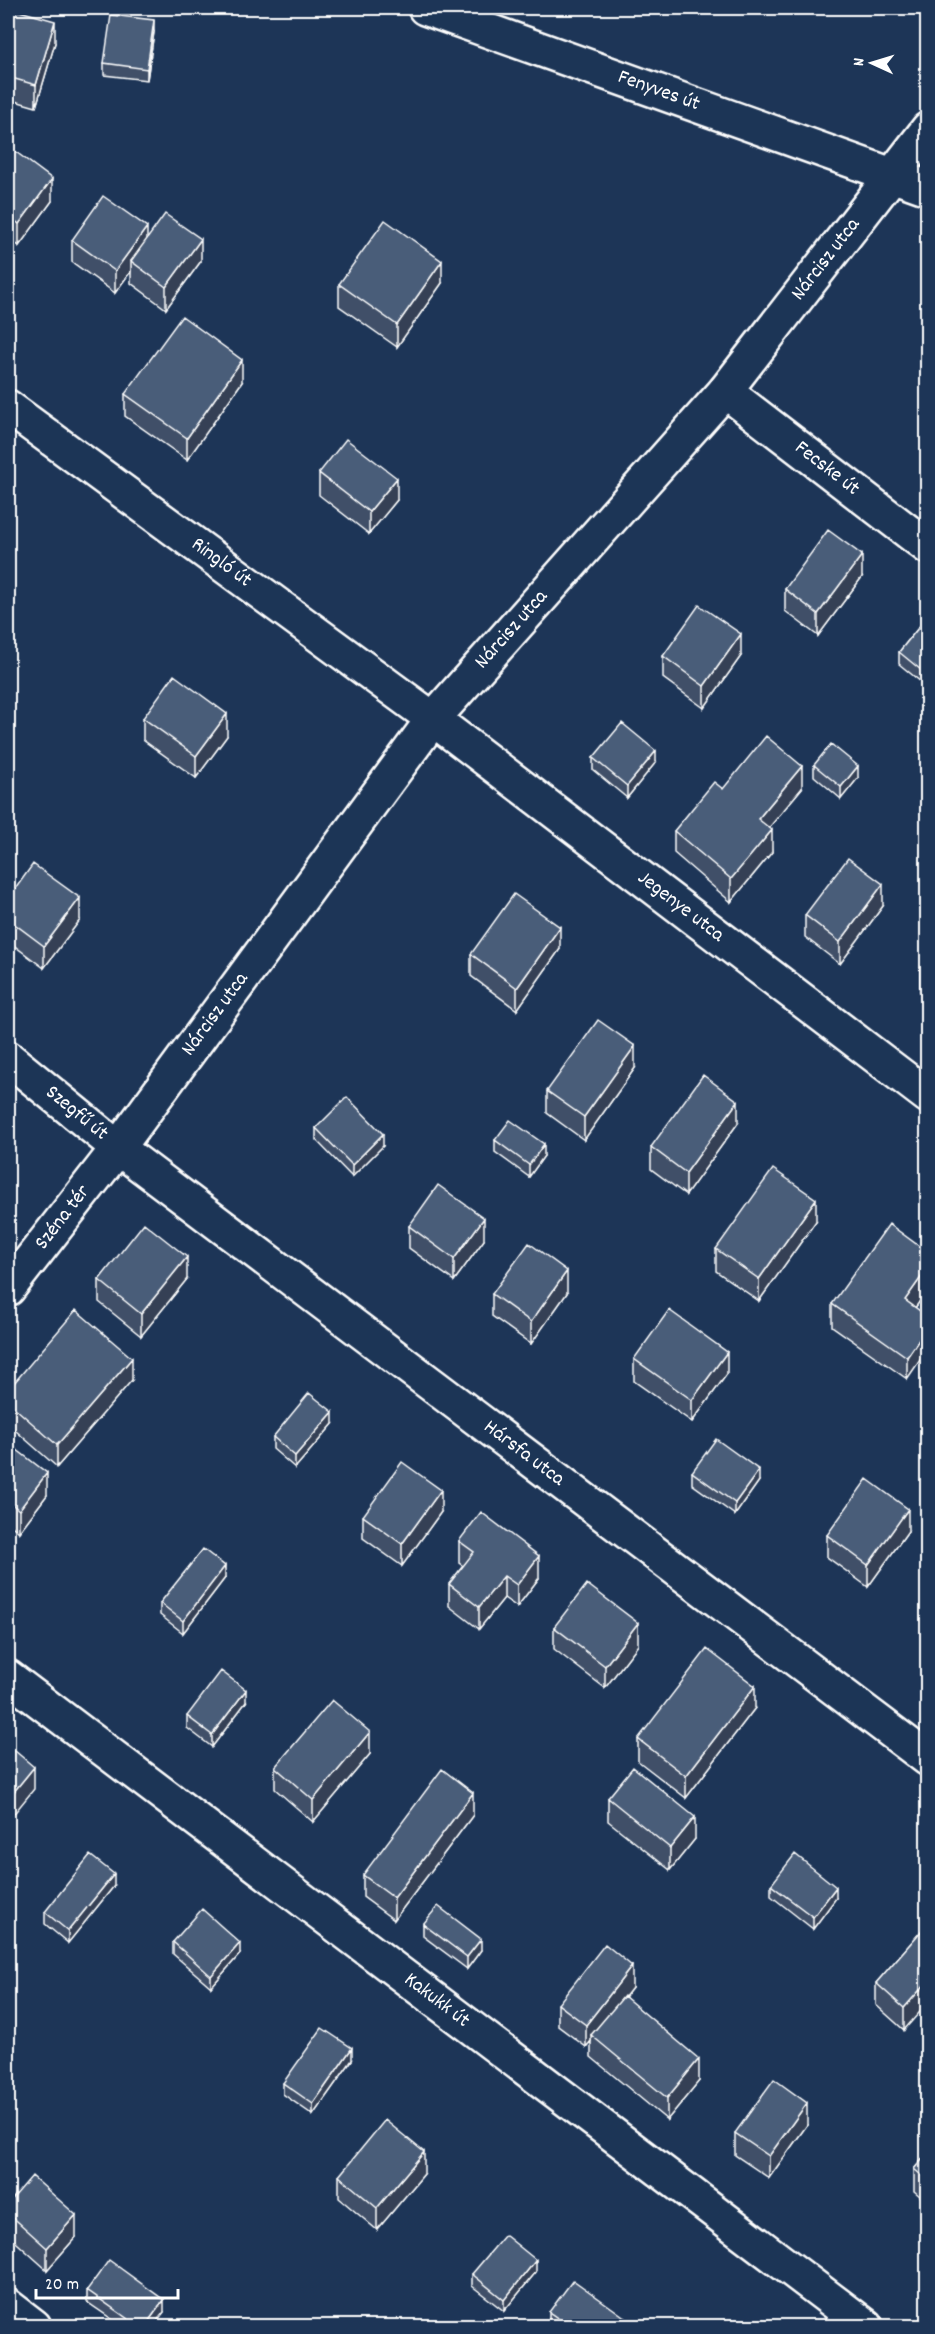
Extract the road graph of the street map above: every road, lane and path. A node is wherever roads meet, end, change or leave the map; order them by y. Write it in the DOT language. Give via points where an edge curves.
graph roads {
  1 [pos="425,8"];
  2 [pos="927,129"];
  3 [pos="891,174"];
  4 [pos="927,188"];
  5 [pos="725,391"];
  6 [pos="8,407"];
  7 [pos="927,547"];
  8 [pos="433,719"];
  9 [pos="8,1058"];
  10 [pos="927,1095"];
  11 [pos="118,1148"];
  12 [pos="8,1289"];
  13 [pos="8,1677"];
  14 [pos="927,1760"];
  15 [pos="8,2306"];
  16 [pos="34,2326"];
  17 [pos="866,2326"];
  1 -- 3 [label="street, Fenyves út"];
  2 -- 3 [label="street, Nárcisz utca"];
  3 -- 4 [label="street, Fenyves út"];
  3 -- 5 [label="street, Nárcisz utca"];
  5 -- 7 [label="street, Fecske út"];
  5 -- 8 [label="street, Nárcisz utca"];
  6 -- 8 [label="street, Ringló út"];
  8 -- 10 [label="street, Jegenye utca"];
  8 -- 11 [label="street, Nárcisz utca"];
  9 -- 11 [label="street, Szegfű út"];
  11 -- 12 [label="street, Széna tér"];
  11 -- 14 [label="street, Hársfa utca"];
  13 -- 17 [label="street, Kakukk út"];
  15 -- 16 [label="street"];
}
